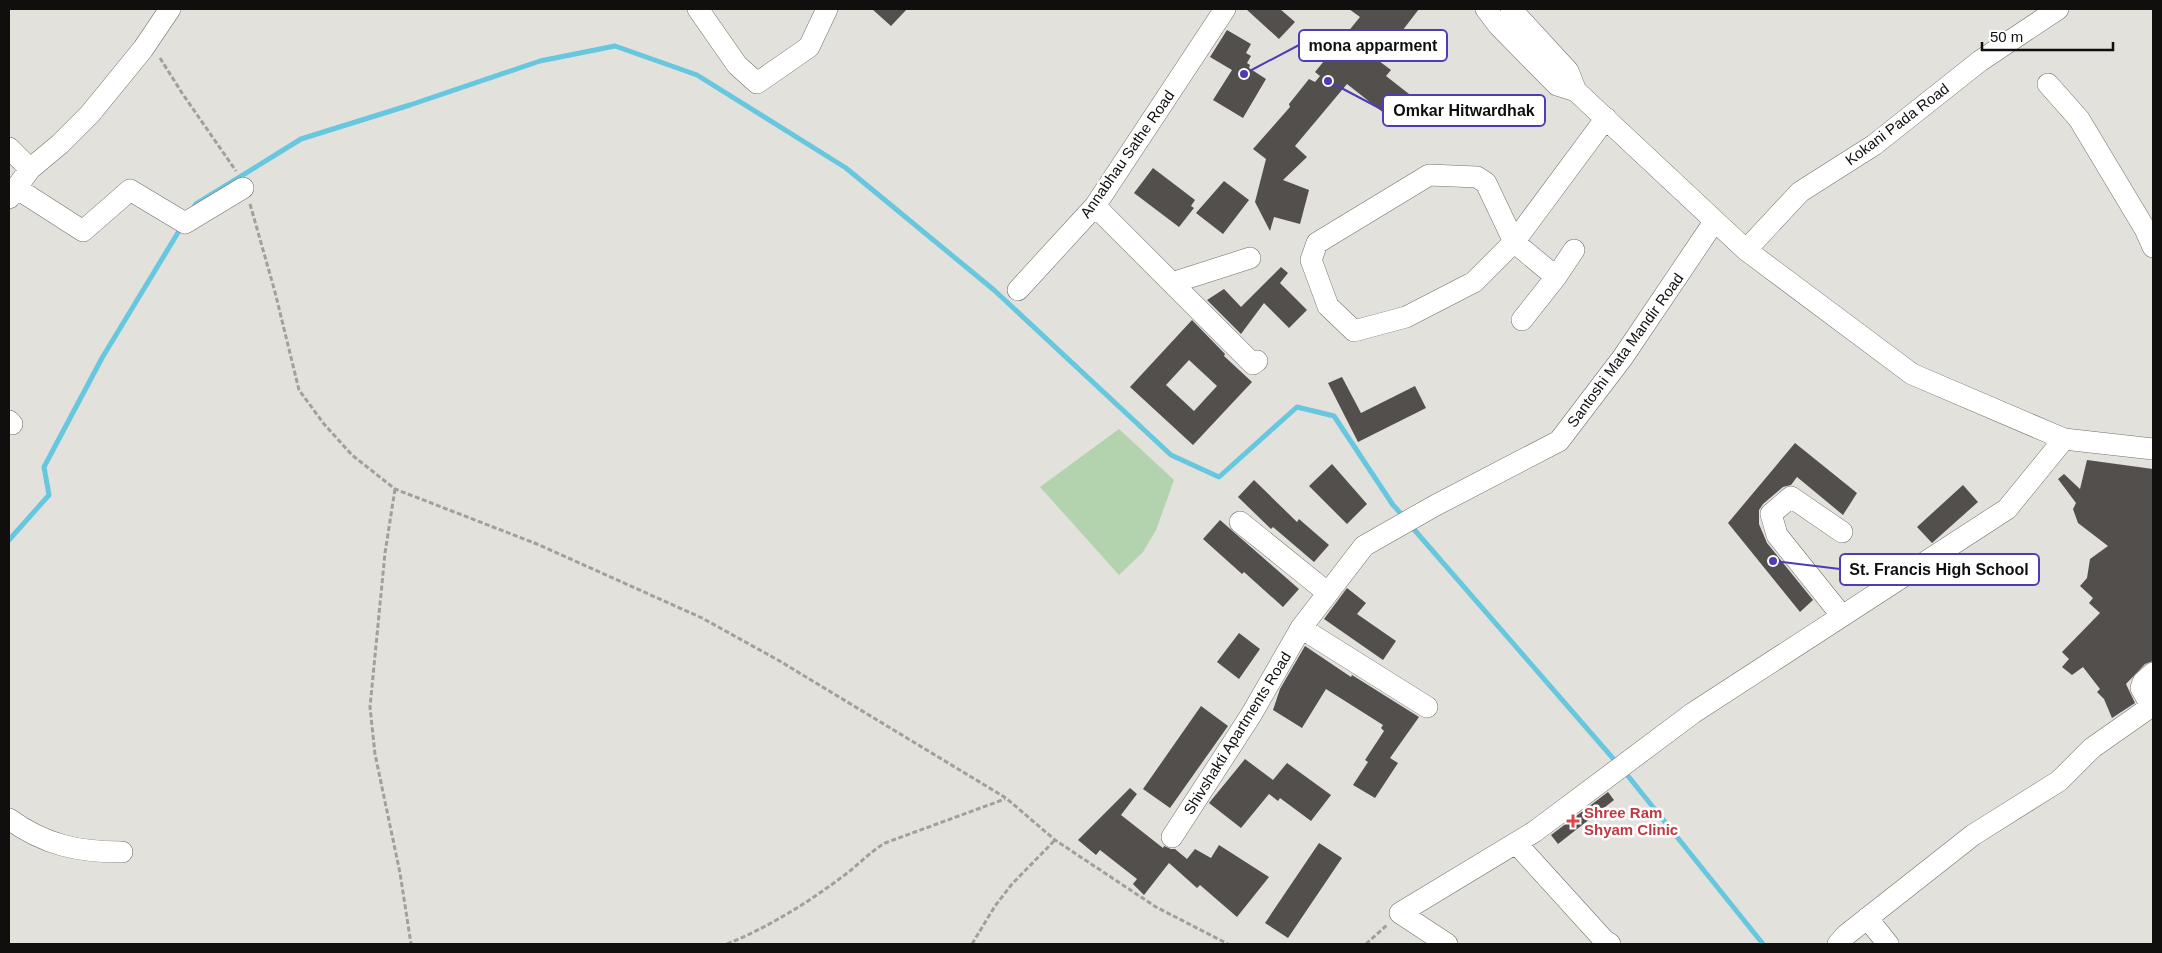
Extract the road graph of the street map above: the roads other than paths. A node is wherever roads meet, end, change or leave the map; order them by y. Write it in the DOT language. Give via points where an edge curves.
graph roads {
  1 [pos="170,9"];
  2 [pos="698,9"];
  3 [pos="827,9"];
  4 [pos="1225,9"];
  5 [pos="1486,9"];
  6 [pos="2058,9"];
  7 [pos="1512,19"];
  8 [pos="2048,84"];
  9 [pos="1606,118"];
  10 [pos="9,148"];
  11 [pos="30,168"];
  12 [pos="246,192"];
  13 [pos="12,193"];
  14 [pos="1095,206"];
  15 [pos="1714,222"];
  16 [pos="1514,242"];
  17 [pos="2153,247"];
  18 [pos="1574,250"];
  19 [pos="1746,250"];
  20 [pos="1250,258"];
  21 [pos="1556,277"];
  22 [pos="1172,283"];
  23 [pos="1018,290"];
  24 [pos="1522,320"];
  25 [pos="1255,363"];
  26 [pos="2064,439"];
  27 [pos="2153,449"];
  28 [pos="1407,521"];
  29 [pos="1240,522"];
  30 [pos="1842,532"];
  31 [pos="1328,593"];
  32 [pos="1842,616"];
  33 [pos="1301,628"];
  34 [pos="2153,673"];
  35 [pos="1427,707"];
  36 [pos="9,819"];
  37 [pos="1172,837"];
  38 [pos="1516,843"];
  39 [pos="122,852"];
  40 [pos="1867,918"];
  41 [pos="1447,944"];
  42 [pos="1610,944"];
  43 [pos="1838,944"];
  44 [pos="1888,944"];
  1 -- 11 [label="street" via="90,114"];
  2 -- 3 [label="street" via="738,65 757,82 809,46"];
  4 -- 14 [label="street, Annabhau Sathe Road"];
  5 -- 7 [label="street"];
  6 -- 19 [label="street, Kokani Pada Road" via="1980,61 1874,144 1800,192"];
  7 -- 9 [label="street" via="1568,71 1576,91"];
  8 -- 17 [label="street" via="2079,120"];
  9 -- 15 [label="street"];
  9 -- 16 [label="street"];
  10 -- 11 [label="street"];
  11 -- 13 [label="street"];
  12 -- 13 [label="street" via="184,223 130,190 84,231"];
  14 -- 22 [label="street"];
  14 -- 23 [label="street, Annabhau Sathe Road"];
  15 -- 19 [label="street"];
  15 -- 28 [label="street, Santoshi Mata Mandir Road" via="1623,357 1559,441"];
  16 -- 16 [label="street" via="1474,282 1406,317 1354,331 1328,306 1311,260 1317,242 1429,175 1477,177 1486,184"];
  16 -- 21 [label="street"];
  18 -- 21 [label="street"];
  19 -- 26 [label="street" via="1912,374"];
  20 -- 22 [label="street"];
  21 -- 24 [label="street"];
  22 -- 25 [label="street"];
  26 -- 27 [label="street"];
  26 -- 32 [label="street" via="2007,509"];
  28 -- 31 [label="street, Shivshakti Apartments Road" via="1364,546"];
  29 -- 31 [label="street"];
  30 -- 32 [label="street" via="1791,497 1771,514 1778,536"];
  31 -- 33 [label="street, Shivshakti Apartments Road"];
  32 -- 38 [label="street" via="1693,713"];
  33 -- 35 [label="street"];
  33 -- 37 [label="street, Shivshakti Apartments Road" via="1251,715"];
  34 -- 40 [label="street" via="2141,688 2149,708 2092,748 2059,781 1973,835"];
  36 -- 39 [label="street" via="43,840 90,852"];
  38 -- 41 [label="street" via="1400,913"];
  38 -- 42 [label="street"];
  40 -- 43 [label="street"];
  40 -- 44 [label="street"];
}
